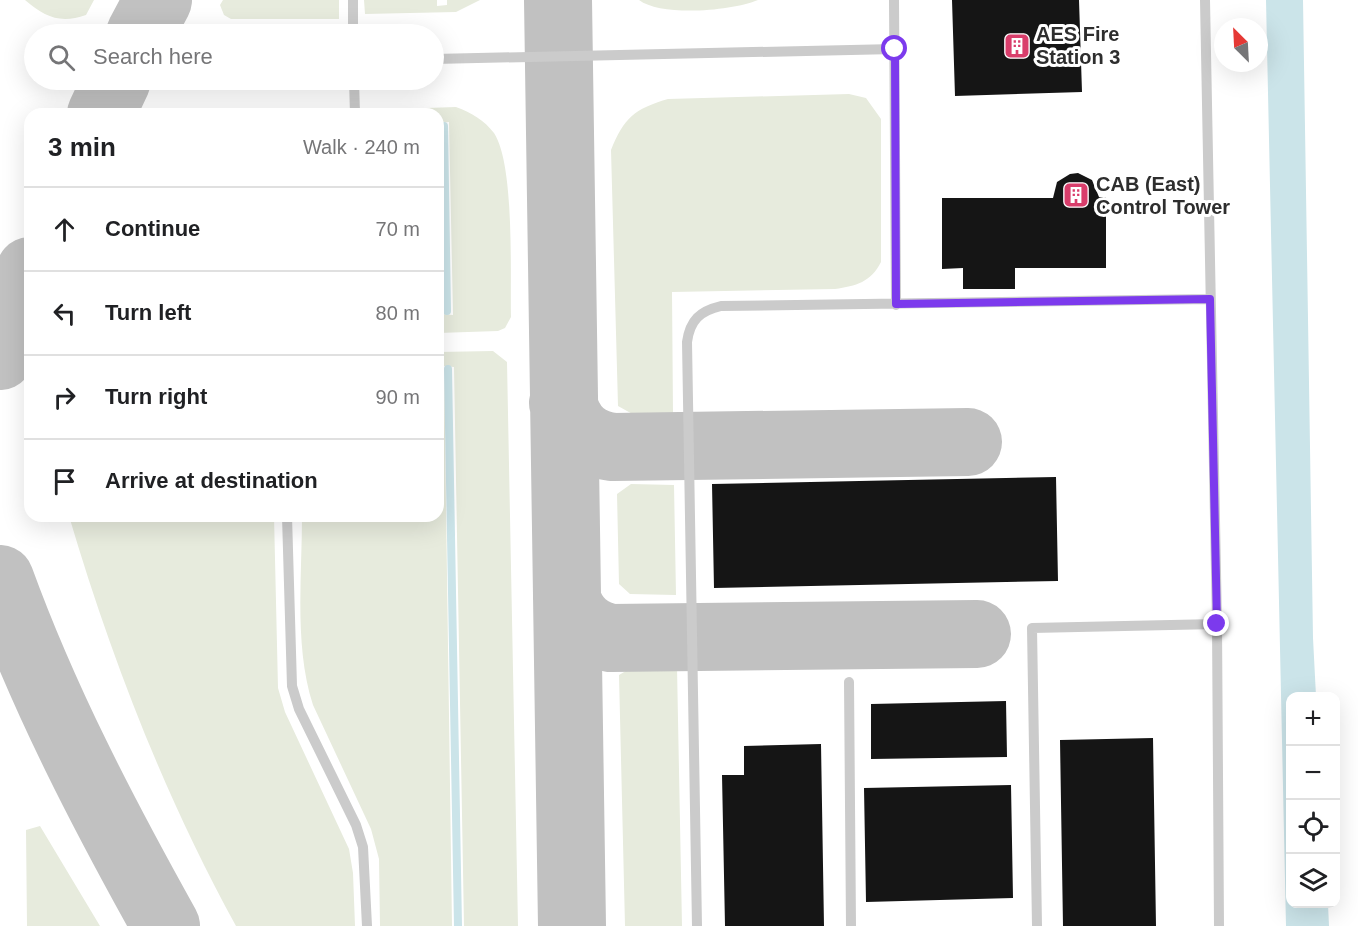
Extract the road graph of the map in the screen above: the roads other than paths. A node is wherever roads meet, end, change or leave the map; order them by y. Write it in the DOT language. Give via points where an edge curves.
graph roads {
  1 [pos="352,0"];
  2 [pos="894,0"];
  3 [pos="1205,0"];
  4 [pos="353,24"];
  5 [pos="895,49"];
  6 [pos="444,59"];
  7 [pos="354,90"];
  8 [pos="355,108"];
  9 [pos="1210,299"];
  10 [pos="896,304"];
  11 [pos="287,522"];
  12 [pos="1217,624"];
  13 [pos="849,682"];
  14 [pos="367,926"];
  15 [pos="697,926"];
  16 [pos="851,926"];
  17 [pos="1037,926"];
  18 [pos="1219,926"];
  1 -- 4 [label="lane"];
  2 -- 5 [label="lane"];
  3 -- 9 [label="lane"];
  5 -- 6 [label="lane"];
  5 -- 10 [label="lane"];
  7 -- 8 [label="lane"];
  9 -- 10 [label="lane"];
  9 -- 12 [label="lane"];
  10 -- 15 [label="lane" via="721,306 696,316 689,328"];
  11 -- 14 [label="lane" via="292,686 363,847"];
  12 -- 17 [label="lane" via="1032,628"];
  12 -- 18 [label="lane"];
  13 -- 16 [label="lane"];
}
